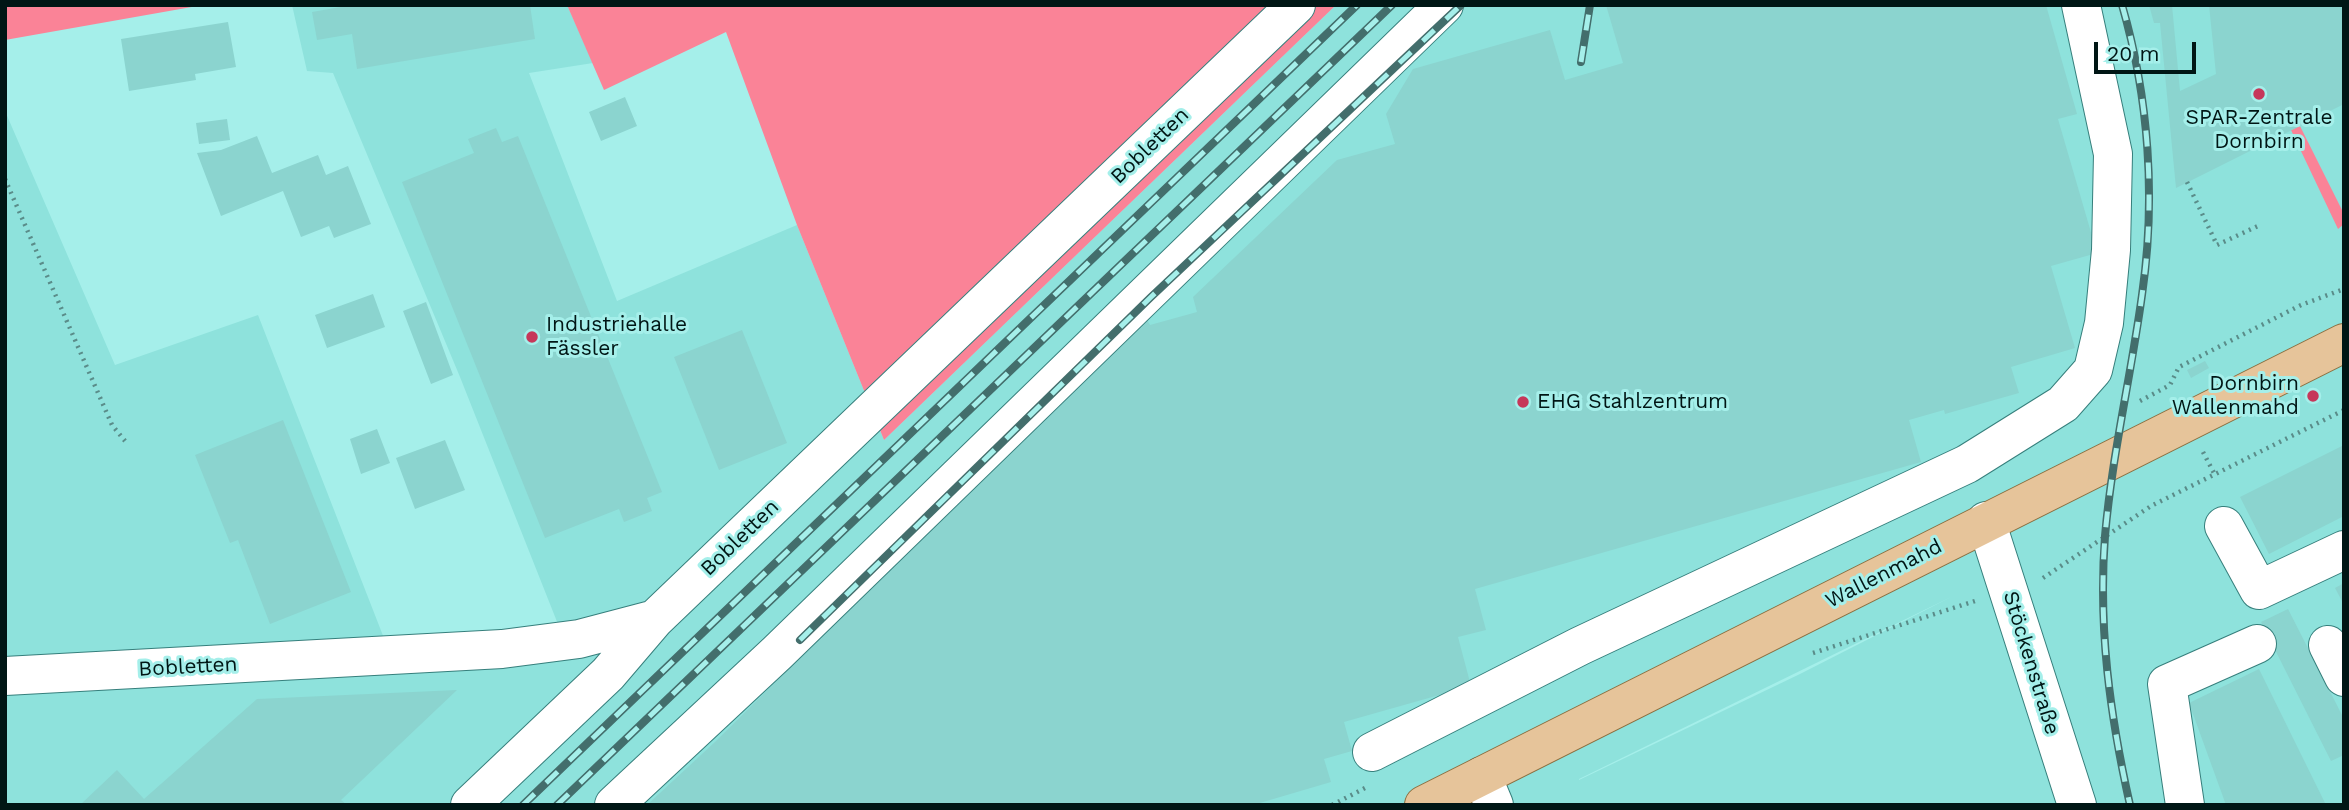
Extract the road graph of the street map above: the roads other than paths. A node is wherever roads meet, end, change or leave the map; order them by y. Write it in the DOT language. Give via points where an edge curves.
graph roads {
  1 [pos="1296,5"];
  2 [pos="1444,5"];
  3 [pos="2081,5"];
  4 [pos="2344,343"];
  5 [pos="1986,521"];
  6 [pos="2224,526"];
  7 [pos="2344,550"];
  8 [pos="655,619"];
  9 [pos="2257,644"];
  10 [pos="5,676"];
  11 [pos="1372,752"];
  12 [pos="1488,790"];
  13 [pos="470,805"];
  14 [pos="614,805"];
  15 [pos="1424,805"];
  16 [pos="2077,805"];
  17 [pos="2185,805"];
  1 -- 8 [label="street, Bobletten"];
  2 -- 14 [label="street" via="777,653"];
  3 -- 11 [label="street" via="2113,154 2111,250 2104,323 2093,370 2063,404 1967,464 1580,646"];
  4 -- 5 [label="main road, Wallenmahd"];
  5 -- 12 [label="main road, Wallenmahd"];
  5 -- 16 [label="street, Stöckenstraße"];
  6 -- 7 [label="street" via="2259,590"];
  8 -- 10 [label="street, Bobletten" via="579,639 502,649"];
  8 -- 13 [label="street" via="608,674"];
  9 -- 17 [label="street" via="2167,684"];
  12 -- 15 [label="main road, Wallenmahd"];
}
